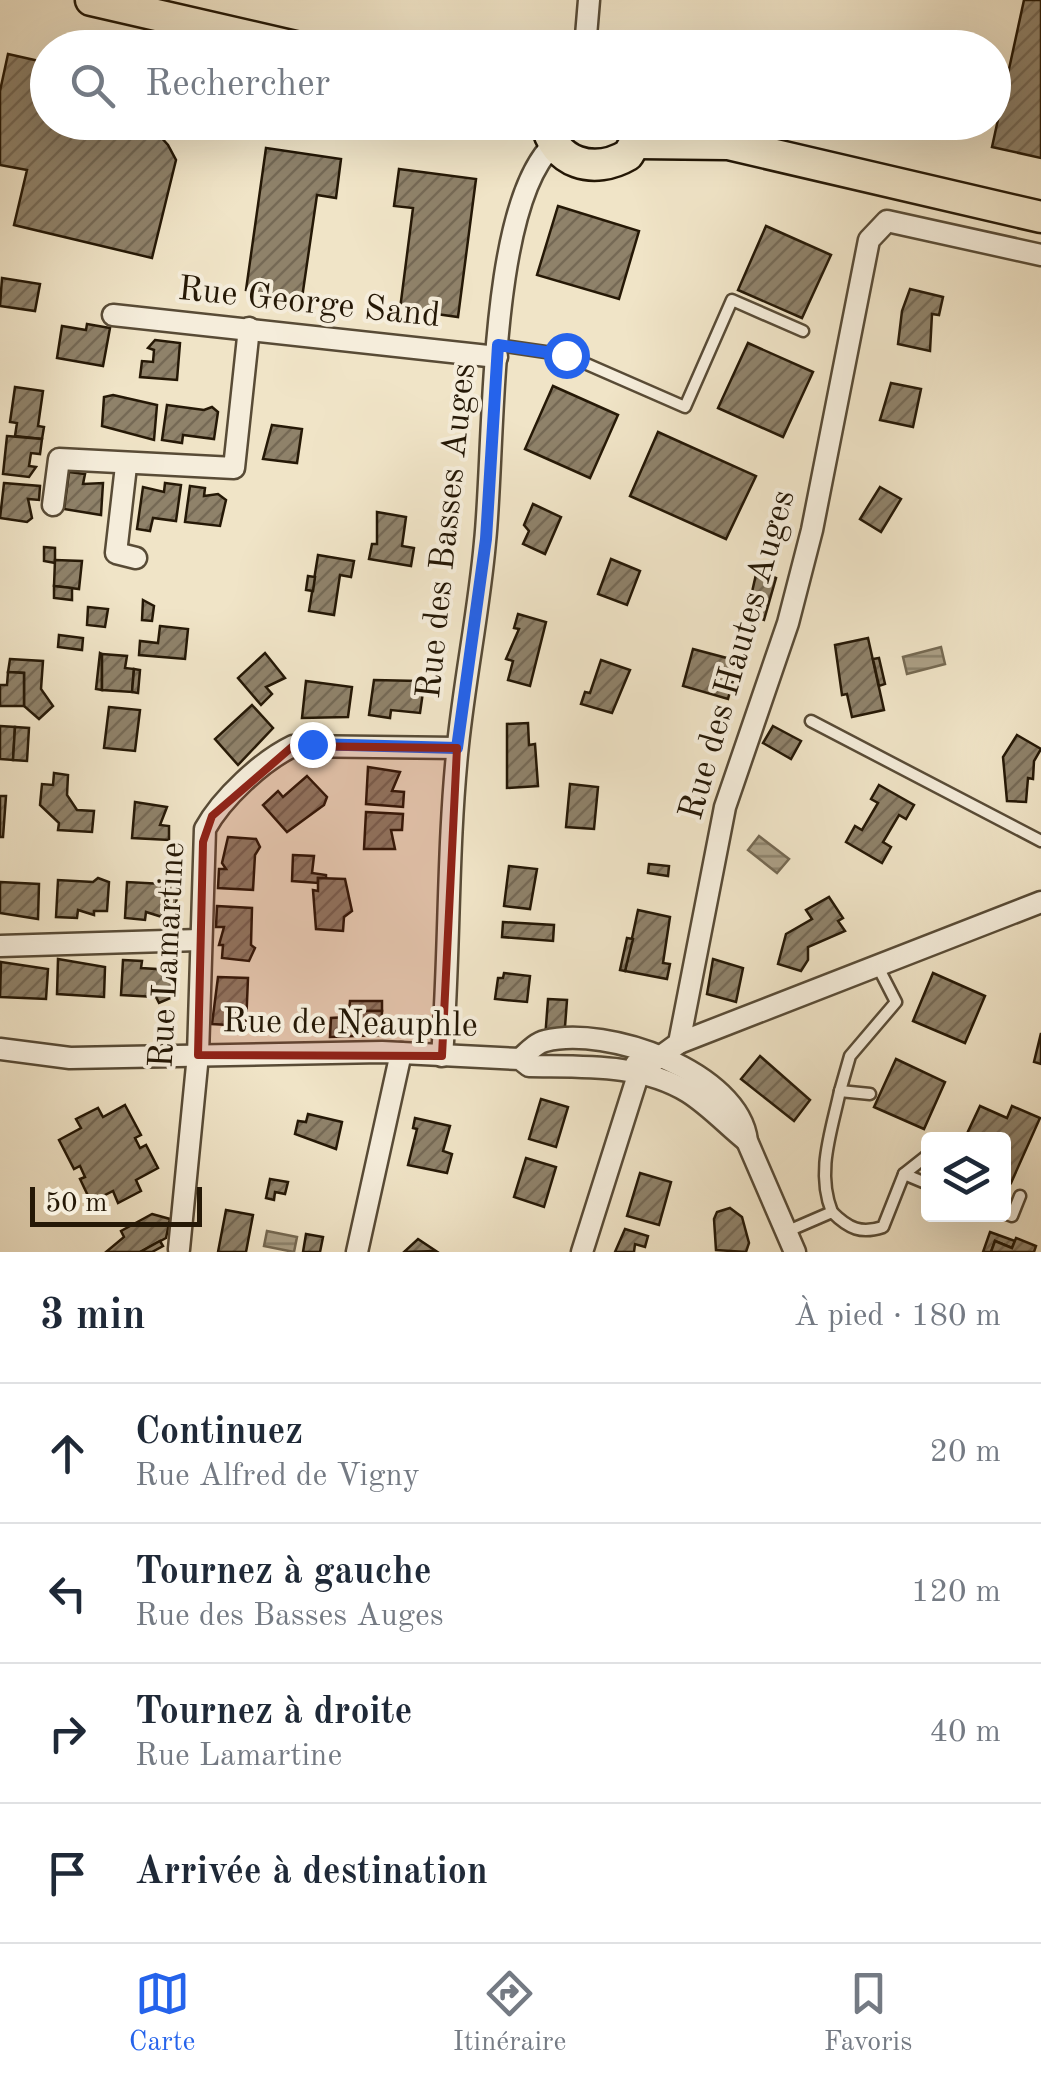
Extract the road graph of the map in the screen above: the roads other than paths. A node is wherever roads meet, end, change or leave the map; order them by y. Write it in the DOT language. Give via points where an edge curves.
graph roads {
  1 [pos="91,0"];
  2 [pos="589,0"];
  3 [pos="222,30"];
  4 [pos="586,30"];
  5 [pos="542,140"];
  6 [pos="557,140"];
  7 [pos="638,140"];
  8 [pos="697,140"];
  9 [pos="721,140"];
  10 [pos="728,144"];
  11 [pos="1041,218"];
  12 [pos="1041,255"];
  13 [pos="113,315"];
  14 [pos="249,328"];
  15 [pos="803,330"];
  16 [pos="497,351"];
  17 [pos="126,466"];
  18 [pos="53,505"];
  19 [pos="136,558"];
  20 [pos="811,720"];
  21 [pos="457,748"];
  22 [pos="1041,841"];
  23 [pos="1041,902"];
  24 [pos="199,940"];
  25 [pos="0,946"];
  26 [pos="876,963"];
  27 [pos="630,1048"];
  28 [pos="0,1049"];
  29 [pos="672,1050"];
  30 [pos="401,1053"];
  31 [pos="198,1055"];
  32 [pos="442,1056"];
  33 [pos="520,1059"];
  34 [pos="639,1072"];
  35 [pos="840,1091"];
  36 [pos="870,1094"];
  37 [pos="747,1141"];
  38 [pos="921,1161"];
  39 [pos="904,1174"];
  40 [pos="921,1181"];
  41 [pos="1020,1196"];
  42 [pos="832,1212"];
  43 [pos="1011,1216"];
  44 [pos="788,1230"];
  45 [pos="178,1249"];
  46 [pos="357,1252"];
  47 [pos="582,1252"];
  48 [pos="795,1252"];
  1 -- 3 [label="main road"];
  2 -- 4 [label="street"];
  5 -- 16 [label="street, Rue des Basses Auges" via="518,213"];
  6 -- 7 [label="main road" via="580,164 597,167 628,156"];
  8 -- 10 [label="main road"];
  9 -- 10 [label="main road"];
  10 -- 11 [label="main road"];
  12 -- 29 [label="street, Rue des Hautes Auges" via="887,220 870,240 812,530 725,807"];
  13 -- 14 [label="street, Rue George Sand"];
  14 -- 16 [label="street, Rue George Sand"];
  14 -- 17 [label="street" via="234,468"];
  15 -- 16 [label="lane" via="732,300 685,408 566,355"];
  16 -- 21 [label="street, Rue des Basses Auges" via="486,539"];
  17 -- 18 [label="street" via="59,459"];
  17 -- 19 [label="street" via="116,553"];
  20 -- 22 [label="lane"];
  21 -- 24 [label="street, Rue Lamartine" via="312,744 278,753 205,828"];
  21 -- 32 [label="street, Rue des Basses Auges"];
  23 -- 26 [label="street"];
  24 -- 25 [label="street"];
  24 -- 31 [label="street, Rue Lamartine"];
  26 -- 29 [label="street"];
  26 -- 35 [label="lane" via="896,1002 850,1056"];
  27 -- 29 [label="street, Rue de Neauphle"];
  27 -- 33 [label="street, Rue de Neauphle" via="542,1040"];
  27 -- 34 [label="street"];
  28 -- 31 [label="street, Rue de Neauphle" via="70,1058"];
  29 -- 34 [label="street"];
  29 -- 37 [label="street, Rue de Neauphle" via="735,1108"];
  30 -- 31 [label="street, Rue de Neauphle"];
  30 -- 32 [label="street, Rue de Neauphle"];
  30 -- 46 [label="street"];
  31 -- 45 [label="street, Rue Lamartine"];
  32 -- 33 [label="street, Rue de Neauphle"];
  33 -- 34 [label="street, Rue de Neauphle" via="529,1066"];
  34 -- 37 [label="street, Rue de Neauphle" via="692,1094"];
  34 -- 47 [label="street"];
  35 -- 36 [label="lane"];
  35 -- 42 [label="lane" via="823,1170"];
  37 -- 44 [label="street, Rue de Neauphle"];
  38 -- 39 [label="lane"];
  39 -- 40 [label="lane"];
  39 -- 42 [label="lane" via="883,1226 866,1232"];
  41 -- 43 [label="lane"];
  42 -- 44 [label="lane"];
  44 -- 48 [label="street, Rue de Neauphle"];
}
